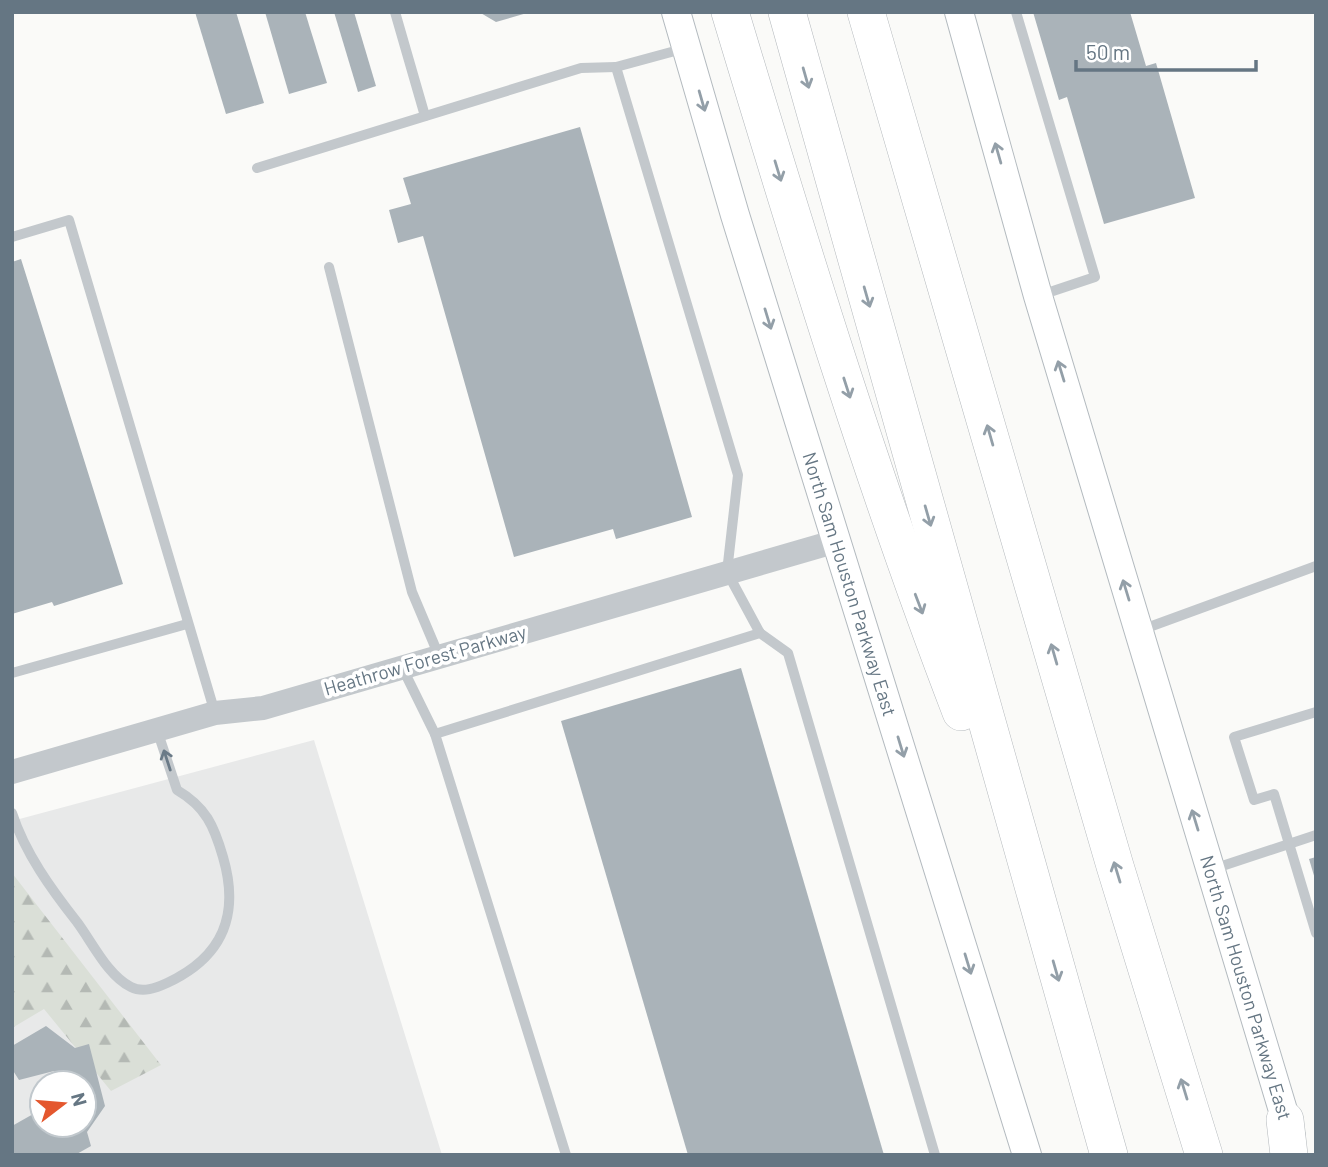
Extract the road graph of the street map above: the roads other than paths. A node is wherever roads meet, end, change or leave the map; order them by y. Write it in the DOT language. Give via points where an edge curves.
graph roads {
  1 [pos="395,12"];
  2 [pos="676,12"];
  3 [pos="730,12"];
  4 [pos="788,12"];
  5 [pos="866,12"];
  6 [pos="959,12"];
  7 [pos="1016,12"];
  8 [pos="686,48"];
  9 [pos="615,67"];
  10 [pos="425,116"];
  11 [pos="257,168"];
  12 [pos="12,237"];
  13 [pos="329,267"];
  14 [pos="1038,296"];
  15 [pos="836,541"];
  16 [pos="1316,566"];
  17 [pos="727,572"];
  18 [pos="187,624"];
  19 [pos="1138,631"];
  20 [pos="760,633"];
  21 [pos="439,656"];
  22 [pos="401,667"];
  23 [pos="12,673"];
  24 [pos="1316,712"];
  25 [pos="215,713"];
  26 [pos="157,730"];
  27 [pos="435,733"];
  28 [pos="12,772"];
  29 [pos="12,813"];
  30 [pos="1316,835"];
  31 [pos="1289,844"];
  32 [pos="1210,869"];
  33 [pos="1040,916"];
  34 [pos="1316,933"];
  35 [pos="1287,1138"];
  36 [pos="566,1155"];
  37 [pos="935,1155"];
  38 [pos="1027,1155"];
  39 [pos="1109,1155"];
  40 [pos="1204,1155"];
  41 [pos="1298,1155"];
  1 -- 10 [label="lane"];
  2 -- 8 [label="main road, North Sam Houston Parkway East"];
  3 -- 33 [label="highway, one-way" via="904,564"];
  4 -- 33 [label="highway, one-way"];
  40 -- 5 [label="highway, one-way"];
  14 -- 6 [label="main road, North Sam Houston Parkway East, one-way"];
  7 -- 14 [label="lane" via="1096,277"];
  8 -- 9 [label="lane"];
  8 -- 15 [label="main road, North Sam Houston Parkway East, one-way"];
  9 -- 10 [label="lane" via="581,68"];
  9 -- 17 [label="lane" via="738,475"];
  10 -- 11 [label="lane"];
  12 -- 18 [label="lane" via="69,220"];
  13 -- 21 [label="lane" via="412,592"];
  19 -- 14 [label="main road, North Sam Houston Parkway East, one-way"];
  15 -- 17 [label="street, Heathrow Forest Parkway"];
  15 -- 38 [label="main road, North Sam Houston Parkway East, one-way"];
  16 -- 19 [label="lane"];
  17 -- 20 [label="lane"];
  17 -- 21 [label="street, Heathrow Forest Parkway"];
  18 -- 23 [label="lane"];
  18 -- 25 [label="lane"];
  32 -- 19 [label="main road, North Sam Houston Parkway East, one-way"];
  20 -- 27 [label="lane"];
  20 -- 37 [label="lane" via="788,653"];
  21 -- 22 [label="street, Heathrow Forest Parkway"];
  22 -- 25 [label="street, Heathrow Forest Parkway" via="263,708"];
  22 -- 27 [label="lane"];
  24 -- 31 [label="lane" via="1234,737 1254,800 1274,794"];
  25 -- 26 [label="street, Heathrow Forest Parkway"];
  26 -- 28 [label="street, Heathrow Forest Parkway"];
  29 -- 26 [label="lane, one-way" via="21,840 120,980 134,989 152,989 199,963 221,938 230,913 231,884 215,827 192,799 177,790"];
  27 -- 36 [label="lane"];
  30 -- 31 [label="lane"];
  31 -- 32 [label="lane"];
  31 -- 34 [label="lane"];
  32 -- 35 [label="main road, North Sam Houston Parkway East"];
  33 -- 39 [label="highway, one-way"];
  35 -- 41 [label="main road, North Sam Houston Parkway East"];
}
